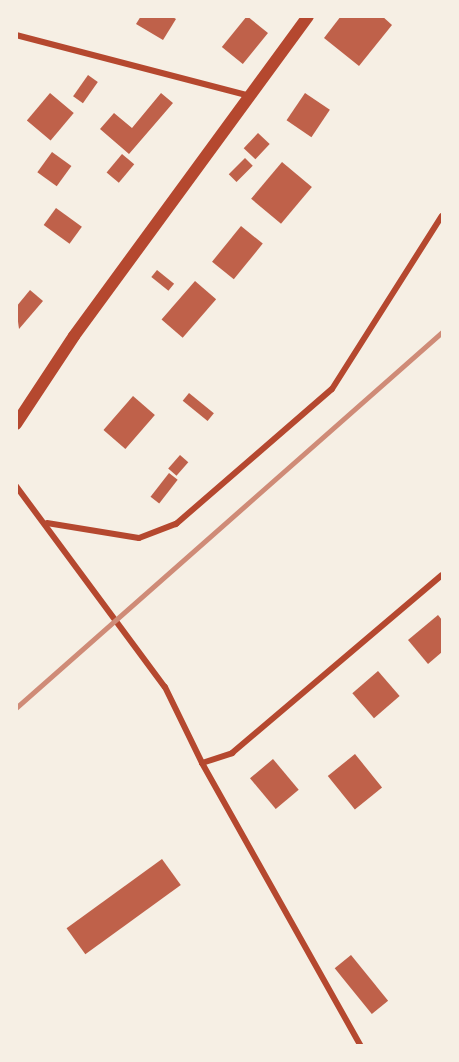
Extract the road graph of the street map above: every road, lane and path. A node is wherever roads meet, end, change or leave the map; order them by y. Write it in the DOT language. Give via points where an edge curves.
graph roads {
  1 [pos="308,16"];
  2 [pos="16,35"];
  3 [pos="247,95"];
  4 [pos="442,216"];
  5 [pos="16,424"];
  6 [pos="16,486"];
  7 [pos="47,523"];
  8 [pos="442,575"];
  9 [pos="202,763"];
  10 [pos="361,1046"];
  1 -- 3 [label="main road"];
  2 -- 3 [label="street"];
  3 -- 5 [label="main road" via="74,336"];
  4 -- 7 [label="street" via="332,389 176,524 140,538"];
  6 -- 7 [label="street"];
  7 -- 9 [label="street" via="165,687"];
  8 -- 9 [label="street" via="232,753"];
  9 -- 10 [label="street"];
}
